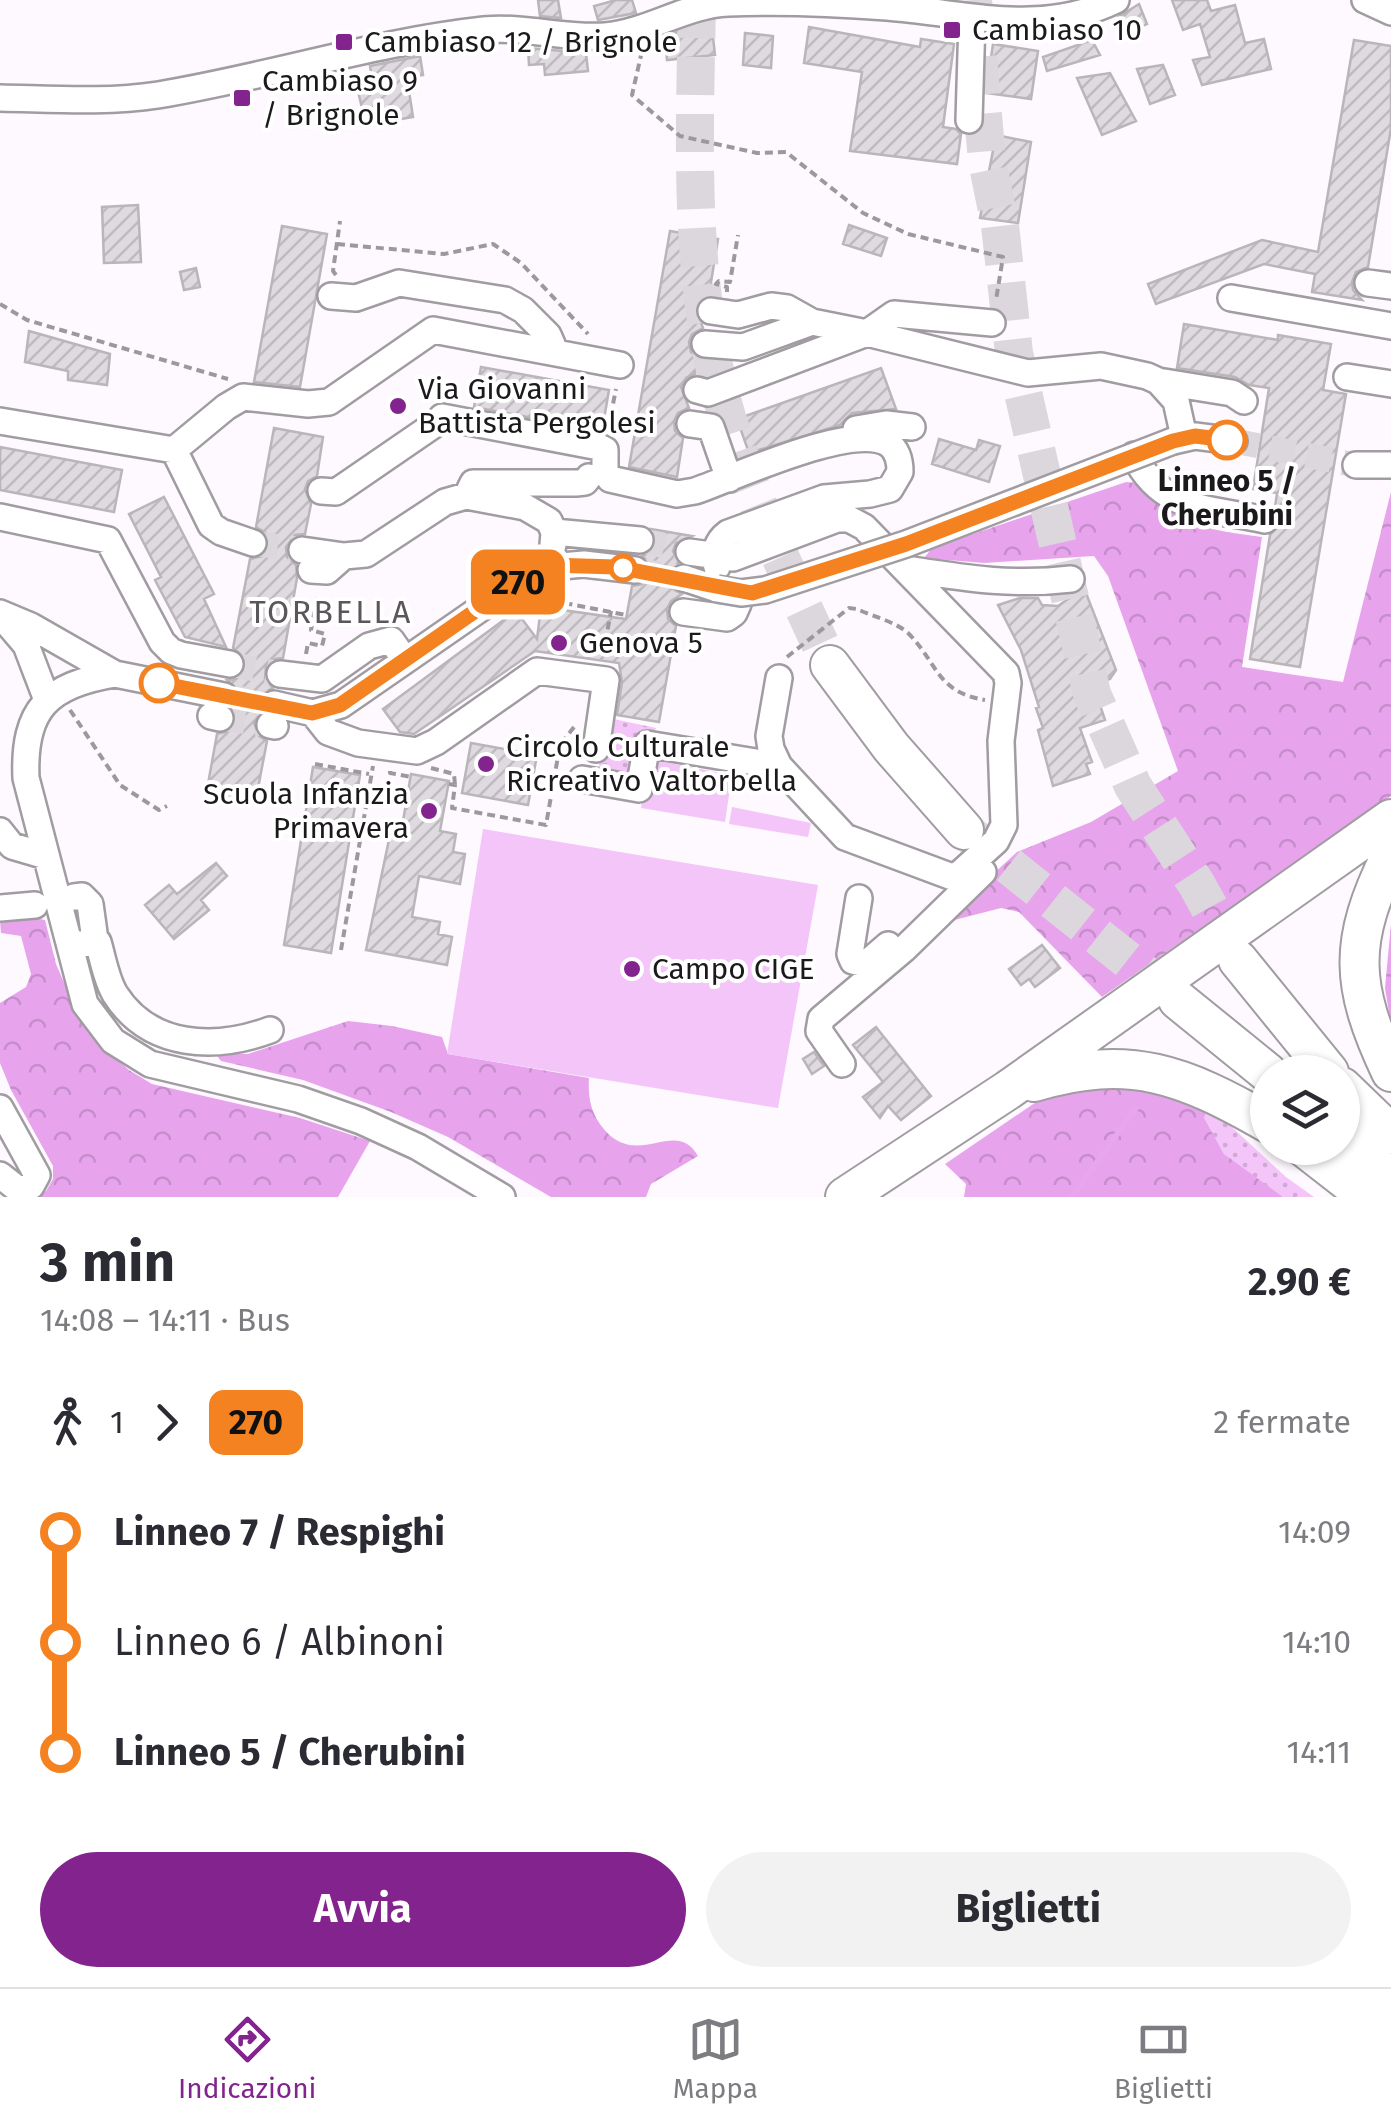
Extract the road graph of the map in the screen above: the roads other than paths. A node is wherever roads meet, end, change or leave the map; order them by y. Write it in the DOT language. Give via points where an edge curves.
graph roads {
  1 [pos="1116,0"];
  2 [pos="1365,0"];
  3 [pos="889,4"];
  4 [pos="1391,12"];
  5 [pos="972,19"];
  6 [pos="0,98"];
  7 [pos="969,120"];
  8 [pos="344,297"];
  9 [pos="1231,298"];
  10 [pos="712,311"];
  11 [pos="812,322"];
  12 [pos="992,323"];
  13 [pos="1391,326"];
  14 [pos="866,332"];
  15 [pos="705,344"];
  16 [pos="545,351"];
  17 [pos="620,365"];
  18 [pos="1347,377"];
  19 [pos="1158,381"];
  20 [pos="1391,384"];
  21 [pos="697,390"];
  22 [pos="1244,401"];
  23 [pos="0,422"];
  24 [pos="690,424"];
  25 [pos="912,426"];
  26 [pos="1178,439"];
  27 [pos="1234,442"];
  28 [pos="819,444"];
  29 [pos="174,450"];
  30 [pos="1134,455"];
  31 [pos="1356,466"];
  32 [pos="1391,466"];
  33 [pos="589,477"];
  34 [pos="729,478"];
  35 [pos="321,491"];
  36 [pos="466,496"];
  37 [pos="0,516"];
  38 [pos="1265,520"];
  39 [pos="554,532"];
  40 [pos="640,540"];
  41 [pos="253,542"];
  42 [pos="312,564"];
  43 [pos="549,565"];
  44 [pos="906,569"];
  45 [pos="635,570"];
  46 [pos="715,574"];
  47 [pos="684,578"];
  48 [pos="1070,579"];
  49 [pos="683,612"];
  50 [pos="0,614"];
  51 [pos="405,660"];
  52 [pos="230,664"];
  53 [pos="830,664"];
  54 [pos="115,674"];
  55 [pos="291,676"];
  56 [pos="779,678"];
  57 [pos="52,696"];
  58 [pos="218,710"];
  59 [pos="312,713"];
  60 [pos="273,719"];
  61 [pos="596,749"];
  62 [pos="780,766"];
  63 [pos="582,779"];
  64 [pos="1391,819"];
  65 [pos="0,831"];
  66 [pos="982,833"];
  67 [pos="1391,855"];
  68 [pos="46,856"];
  69 [pos="955,878"];
  70 [pos="74,897"];
  71 [pos="859,898"];
  72 [pos="34,905"];
  73 [pos="0,908"];
  74 [pos="96,940"];
  75 [pos="70,946"];
  76 [pos="1238,960"];
  77 [pos="1178,1000"];
  78 [pos="270,1030"];
  79 [pos="1315,1055"];
  80 [pos="1250,1058"];
  81 [pos="842,1064"];
  82 [pos="1391,1072"];
  83 [pos="1008,1090"];
  84 [pos="1360,1104"];
  85 [pos="0,1108"];
  86 [pos="1250,1112"];
  87 [pos="1391,1134"];
  88 [pos="1360,1152"];
  89 [pos="1327,1165"];
  90 [pos="0,1175"];
  91 [pos="1391,1179"];
  92 [pos="502,1197"];
  93 [pos="845,1197"];
  94 [pos="1368,1197"];
  1 -- 5 [label="street" via="1051,21"];
  2 -- 4 [label="street"];
  3 -- 5 [label="street"];
  3 -- 6 [label="street" via="707,4 602,36 484,30 158,95"];
  5 -- 7 [label="street"];
  8 -- 16 [label="street" via="399,283 505,300 548,335 552,344"];
  9 -- 13 [label="street"];
  10 -- 11 [label="street" via="738,315 771,306"];
  11 -- 14 [label="street"];
  11 -- 15 [label="street" via="743,347"];
  12 -- 14 [label="street" via="894,314"];
  14 -- 19 [label="street" via="1028,373 1100,366"];
  14 -- 21 [label="street" via="708,393"];
  16 -- 17 [label="street"];
  16 -- 29 [label="street" via="428,331 329,402 242,397"];
  18 -- 20 [label="street"];
  19 -- 22 [label="street" via="1232,393"];
  19 -- 26 [label="street" via="1176,401"];
  23 -- 29 [label="street"];
  24 -- 34 [label="street" via="712,427"];
  25 -- 28 [label="street" via="856,429"];
  26 -- 27 [label="street"];
  26 -- 30 [label="street, bridge"];
  28 -- 34 [label="street"];
  28 -- 46 [label="street" via="888,444 900,461 897,481 881,493 824,498 728,533"];
  29 -- 41 [label="street" via="211,525"];
  30 -- 38 [label="street" via="1152,484 1171,498"];
  30 -- 46 [label="street, bridge" via="906,544 765,590 740,593"];
  31 -- 32 [label="street"];
  33 -- 36 [label="street" via="576,483 473,484"];
  34 -- 35 [label="street" via="677,494 617,483 605,471 606,442 446,418 336,492"];
  36 -- 39 [label="street" via="525,506"];
  36 -- 42 [label="street" via="445,502 374,551"];
  37 -- 52 [label="street" via="108,540 170,651"];
  39 -- 40 [label="street"];
  39 -- 43 [label="street"];
  43 -- 45 [label="street"];
  43 -- 51 [label="street"];
  44 -- 46 [label="street" via="864,526 843,518 733,558"];
  44 -- 48 [label="street" via="993,583"];
  44 -- 66 [label="street" via="1002,668 1008,683 1001,741 1004,826"];
  46 -- 47 [label="street"];
  46 -- 49 [label="street" via="734,613 726,618"];
  50 -- 54 [label="street"];
  50 -- 57 [label="street" via="26,645"];
  51 -- 55 [label="street" via="390,640 369,646 322,679"];
  51 -- 59 [label="street" via="340,705"];
  53 -- 66 [label="highway" via="890,747"];
  54 -- 57 [label="street"];
  54 -- 58 [label="street"];
  56 -- 62 [label="street" via="769,736"];
  57 -- 68 [label="street" via="33,719 25,757"];
  59 -- 60 [label="street"];
  59 -- 61 [label="street" via="328,732 423,750 537,671 601,671 606,680"];
  62 -- 63 [label="street" via="647,744 639,790"];
  62 -- 69 [label="street" via="844,837"];
  64 -- 83 [label="highway"];
  65 -- 68 [label="street" via="12,846"];
  66 -- 69 [label="street"];
  66 -- 81 [label="street" via="1004,844 1002,854 821,1019 820,1031"];
  67 -- 82 [label="highway" via="1368,906 1358,956 1368,1025"];
  68 -- 75 [label="street"];
  69 -- 71 [label="street" via="860,965 850,954"];
  70 -- 74 [label="street" via="87,898"];
  72 -- 73 [label="street"];
  74 -- 75 [label="street"];
  74 -- 78 [label="street" via="114,992 159,1032 207,1044"];
  75 -- 92 [label="street" via="91,1016 133,1055 361,1120"];
  76 -- 79 [label="highway"];
  77 -- 80 [label="highway"];
  83 -- 86 [label="highway" via="1074,1070 1132,1067 1215,1092"];
  83 -- 93 [label="highway"];
  84 -- 87 [label="highway"];
  85 -- 90 [label="street" via="37,1176 19,1190"];
  88 -- 91 [label="highway"];
  89 -- 94 [label="highway"];
}
